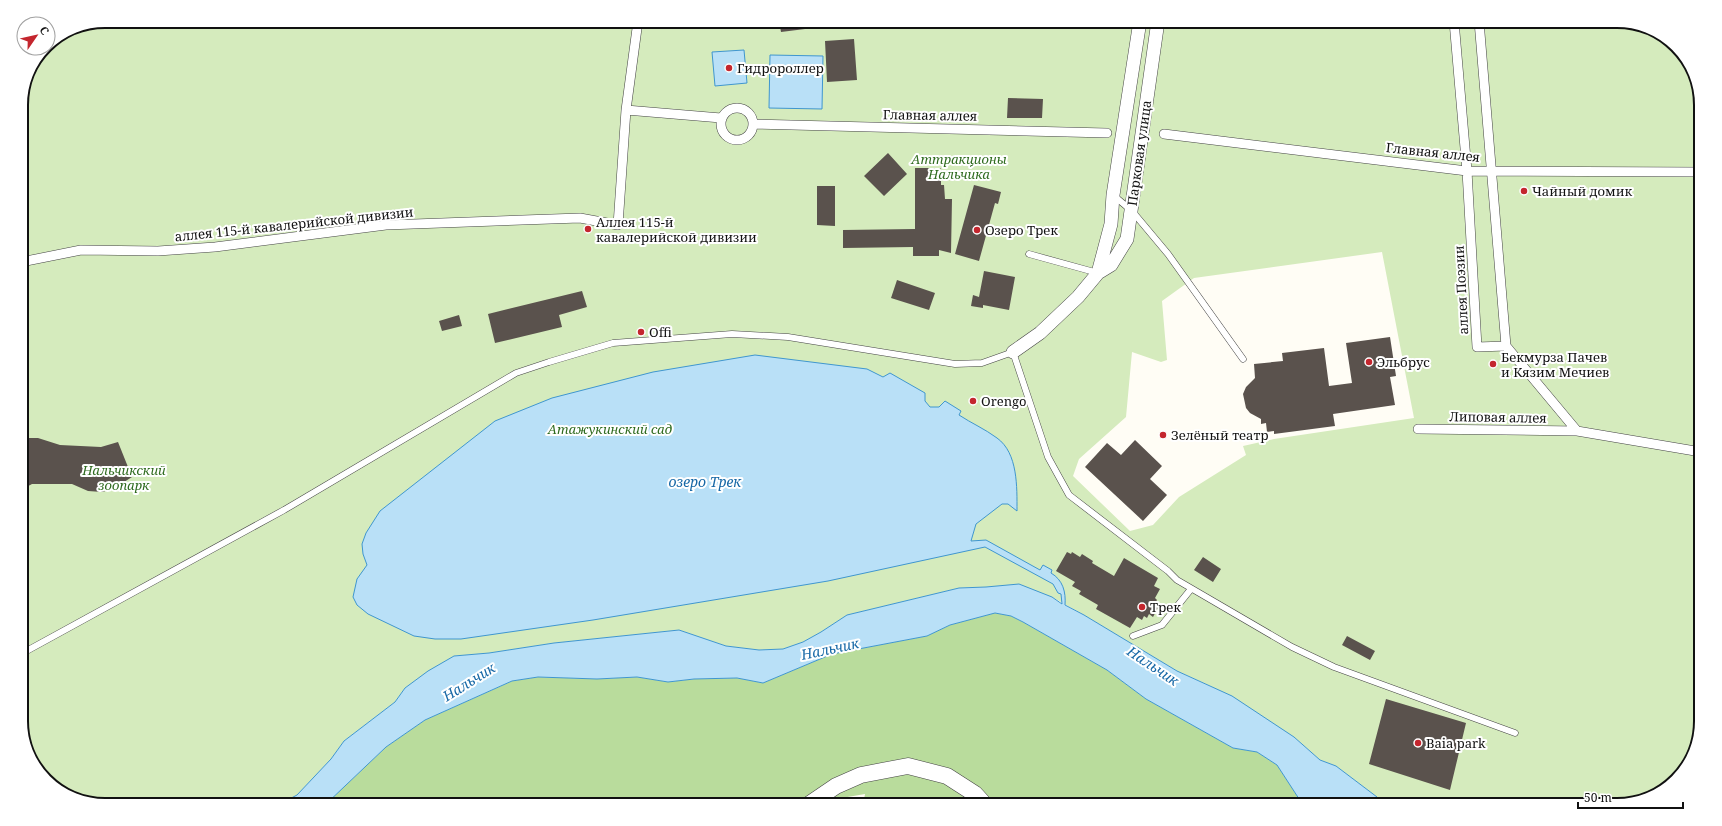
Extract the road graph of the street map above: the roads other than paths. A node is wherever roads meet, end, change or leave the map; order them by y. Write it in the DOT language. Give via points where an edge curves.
graph roads {
  1 [pos="637,28"];
  2 [pos="1139,28"];
  3 [pos="1157,28"];
  4 [pos="1455,28"];
  5 [pos="1480,28"];
  6 [pos="626,110"];
  7 [pos="721,118"];
  8 [pos="753,124"];
  9 [pos="1107,133"];
  10 [pos="1164,134"];
  11 [pos="1467,171"];
  12 [pos="1490,171"];
  13 [pos="1694,172"];
  14 [pos="1113,195"];
  15 [pos="1132,211"];
  16 [pos="1030,254"];
  17 [pos="28,261"];
  18 [pos="1098,273"];
  19 [pos="1506,346"];
  20 [pos="1013,352"];
  21 [pos="1243,359"];
  22 [pos="1418,429"];
  23 [pos="1577,431"];
  24 [pos="1694,451"];
  25 [pos="1192,589"];
  26 [pos="1133,636"];
  27 [pos="28,650"];
  28 [pos="1515,734"];
  29 [pos="818,798"];
  30 [pos="979,798"];
  1 -- 6 [label="street"];
  2 -- 14 [label="street, Парковая улица"];
  3 -- 15 [label="street, Парковая улица"];
  4 -- 11 [label="street, аллея Поэзии"];
  5 -- 12 [label="street"];
  6 -- 7 [label="street"];
  6 -- 17 [label="street, аллея 115-й кавалерийской дивизии" via="618,225 580,218 386,225 215,247 158,251 81,250"];
  7 -- 8 [label="street" via="729,110 740,108 749,114"];
  7 -- 8 [label="street" via="722,130 726,137 731,139 741,140 746,137"];
  8 -- 9 [label="street, Главная аллея"];
  10 -- 11 [label="street, Главная аллея"];
  11 -- 12 [label="street, Главная аллея"];
  11 -- 19 [label="street, аллея Поэзии" via="1477,347"];
  12 -- 13 [label="street, Главная аллея"];
  12 -- 19 [label="street"];
  14 -- 15 [label="lane"];
  14 -- 18 [label="street, Парковая улица" via="1111,224"];
  15 -- 18 [label="street, Парковая улица" via="1127,239 1120,252 1111,265"];
  15 -- 21 [label="lane" via="1168,254"];
  16 -- 18 [label="lane"];
  18 -- 20 [label="street, Парковая улица" via="1078,297 1040,333"];
  19 -- 23 [label="street, Липовая аллея"];
  20 -- 25 [label="lane" via="1048,457 1069,495 1168,571 1176,580"];
  20 -- 27 [label="lane" via="982,363 955,364 788,337 732,334 613,343 549,362 516,373 284,510"];
  22 -- 23 [label="street, Липовая аллея"];
  23 -- 24 [label="street, Липовая аллея"];
  25 -- 26 [label="lane" via="1162,625"];
  25 -- 28 [label="lane" via="1292,647 1334,667"];
  29 -- 30 [label="street" via="861,774 908,766 947,776"];
}
